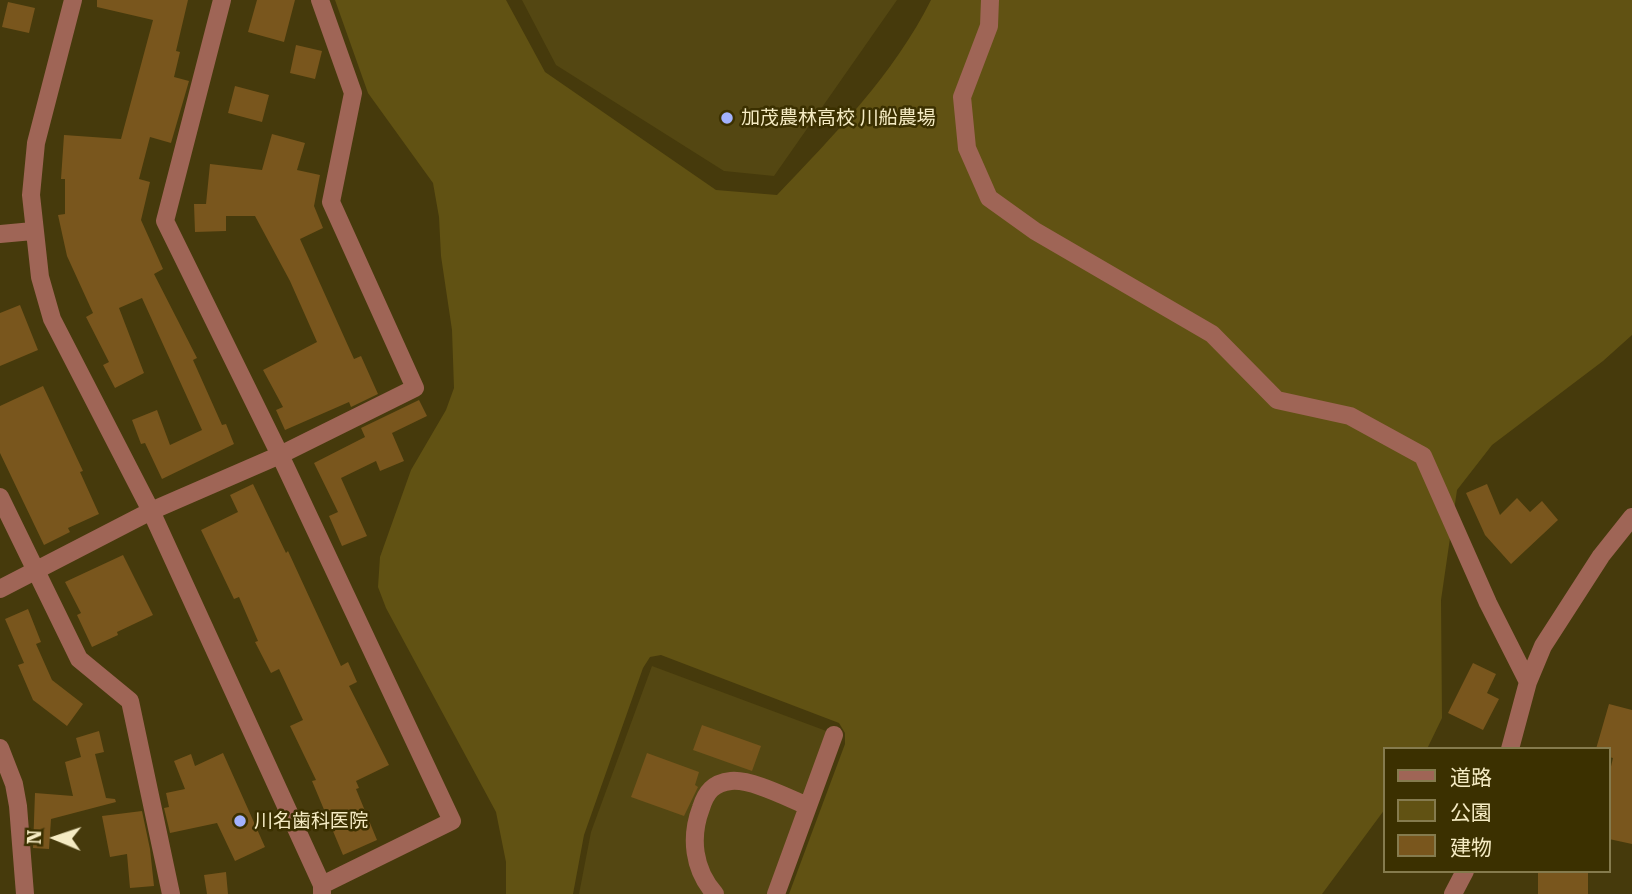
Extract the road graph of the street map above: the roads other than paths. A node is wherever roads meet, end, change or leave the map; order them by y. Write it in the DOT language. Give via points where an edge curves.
graph roads {
  1 [pos="73,0"];
  2 [pos="222,0"];
  3 [pos="320,0"];
  4 [pos="990,0"];
  5 [pos="33,231"];
  6 [pos="0,234"];
  7 [pos="280,455"];
  8 [pos="0,497"];
  9 [pos="151,511"];
  10 [pos="1632,517"];
  11 [pos="34,571"];
  12 [pos="0,589"];
  13 [pos="1528,682"];
  14 [pos="834,735"];
  15 [pos="1511,747"];
  16 [pos="0,748"];
  17 [pos="7,786"];
  18 [pos="808,806"];
  19 [pos="1464,873"];
  20 [pos="322,890"];
  21 [pos="25,894"];
  22 [pos="171,894"];
  23 [pos="715,894"];
  24 [pos="776,894"];
  25 [pos="1453,894"];
  1 -- 5 [label="street" via="36,144"];
  2 -- 7 [label="street" via="165,221"];
  3 -- 7 [label="street" via="353,93 331,202 415,388"];
  4 -- 13 [label="street" via="989,26 962,97 967,148 989,198 1035,231 1212,334 1277,400 1350,416 1423,456"];
  5 -- 6 [label="street"];
  5 -- 9 [label="street" via="52,319"];
  7 -- 9 [label="street"];
  7 -- 20 [label="street" via="452,821"];
  8 -- 11 [label="street"];
  9 -- 11 [label="street"];
  9 -- 20 [label="street"];
  10 -- 13 [label="street" via="1601,556 1544,646"];
  11 -- 12 [label="street"];
  11 -- 22 [label="street" via="79,659 130,701"];
  13 -- 15 [label="street"];
  14 -- 18 [label="street"];
  16 -- 17 [label="street"];
  17 -- 21 [label="street" via="19,806"];
  18 -- 23 [label="street" via="734,781 714,786 694,825 694,849 700,871"];
  18 -- 24 [label="street"];
  19 -- 25 [label="street"];
}
